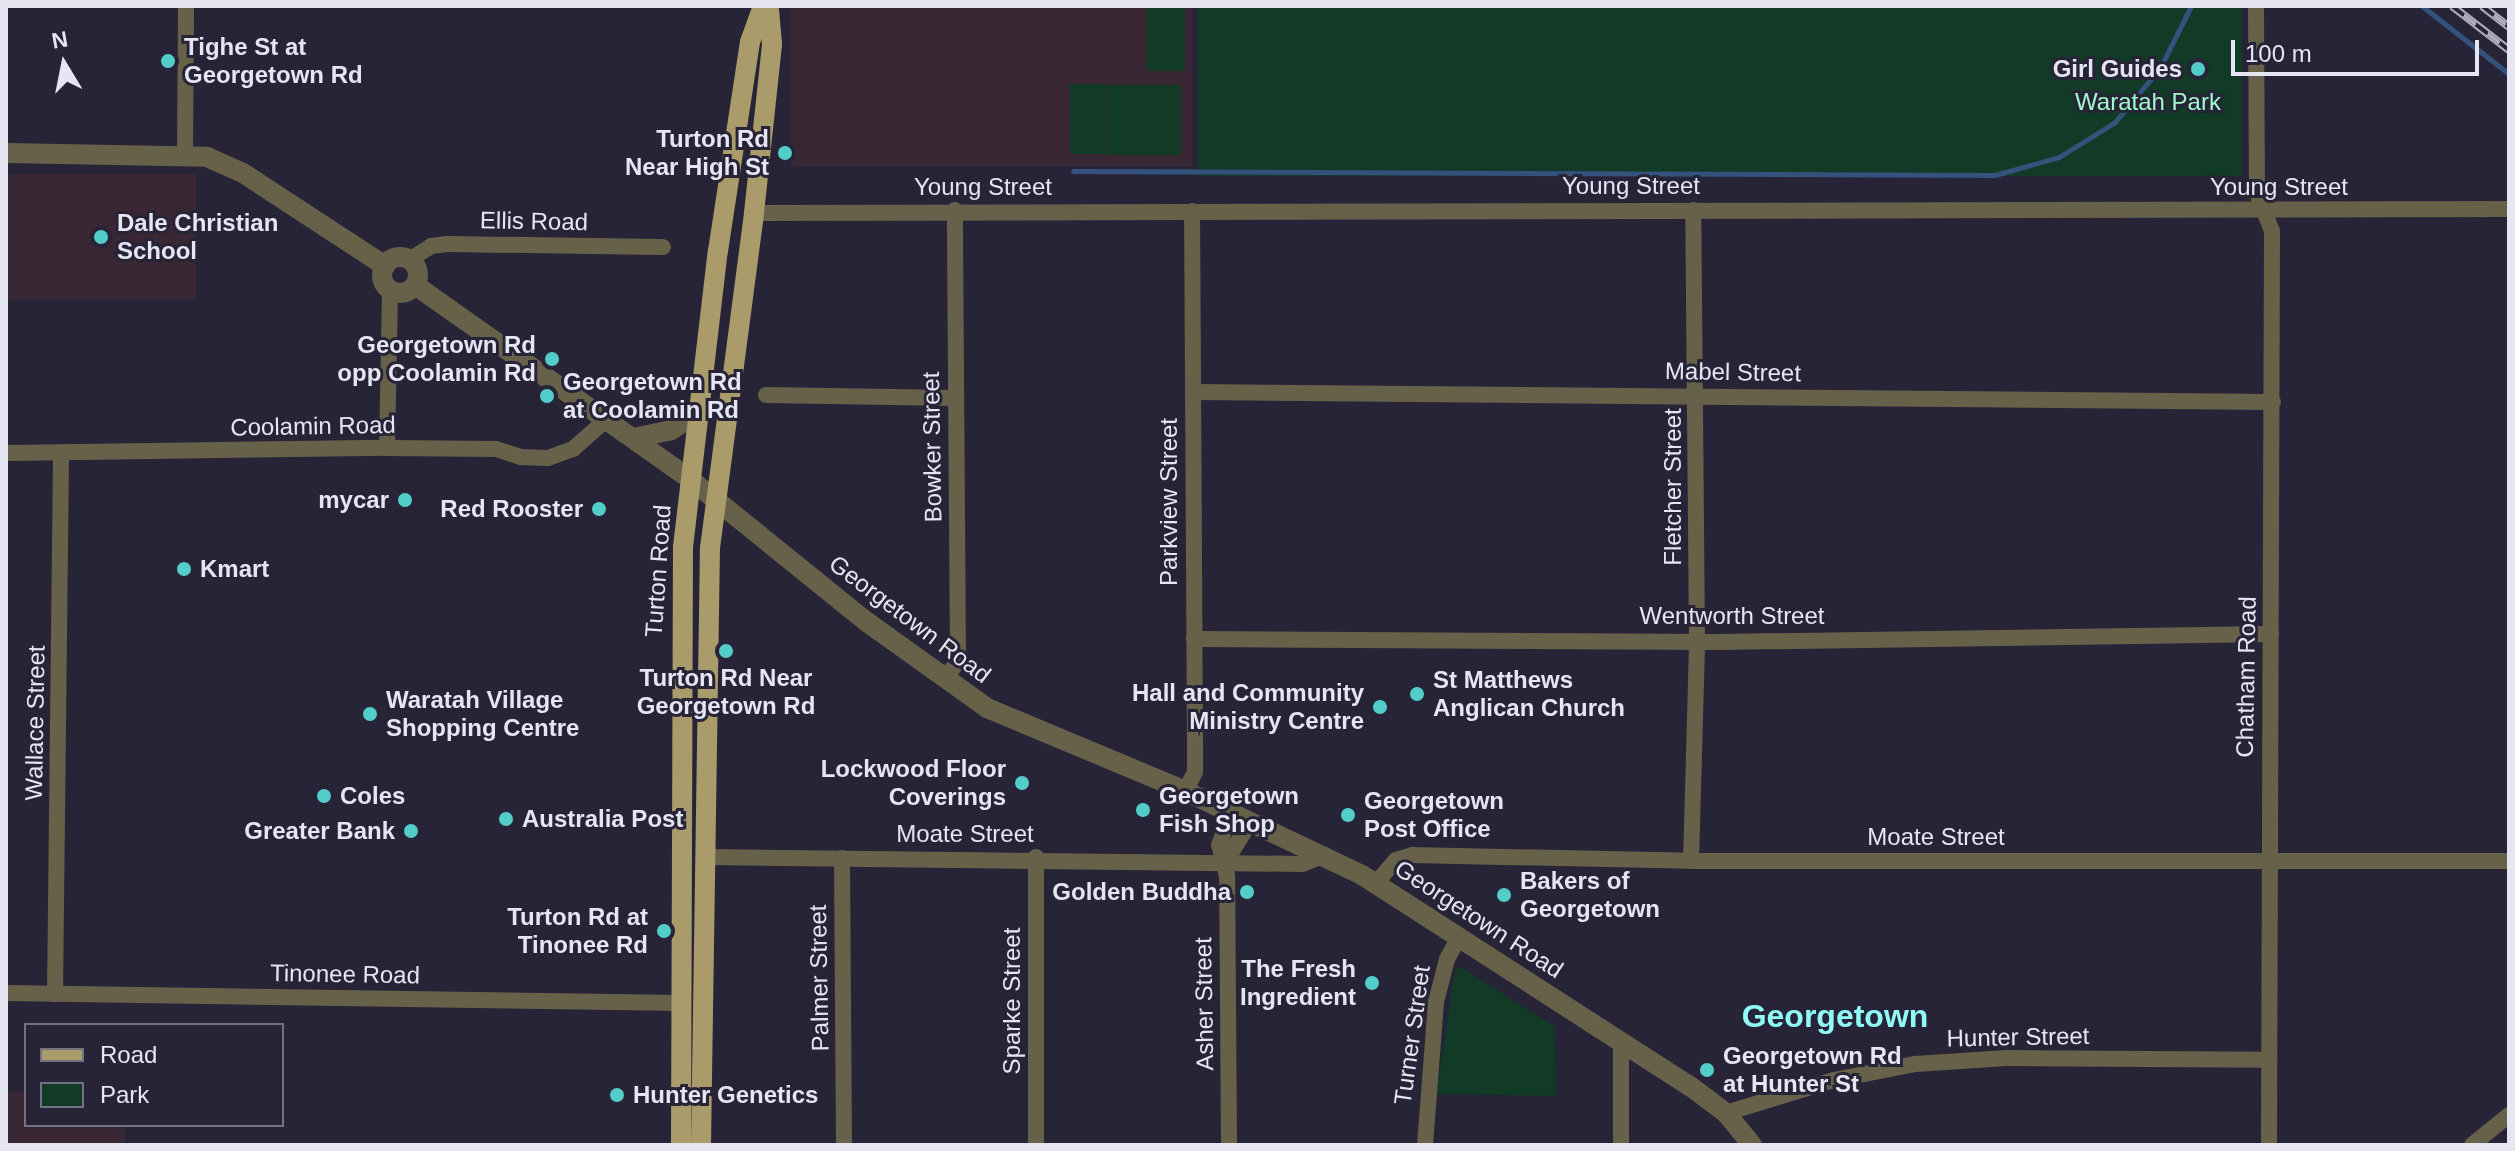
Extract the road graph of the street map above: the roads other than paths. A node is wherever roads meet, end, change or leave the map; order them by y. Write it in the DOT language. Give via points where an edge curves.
graph roads {
  1 [pos="186,6"];
  2 [pos="763,6"];
  3 [pos="769,6"];
  4 [pos="2256,6"];
  5 [pos="6,153"];
  6 [pos="185,154"];
  7 [pos="2509,209"];
  8 [pos="955,210"];
  9 [pos="1693,210"];
  10 [pos="1192,211"];
  11 [pos="2263,211"];
  12 [pos="754,213"];
  13 [pos="663,247"];
  14 [pos="409,260"];
  15 [pos="385,266"];
  16 [pos="415,285"];
  17 [pos="390,290"];
  18 [pos="1193,392"];
  19 [pos="766,395"];
  20 [pos="1698,395"];
  21 [pos="955,398"];
  22 [pos="2273,402"];
  23 [pos="699,412"];
  24 [pos="607,419"];
  25 [pos="634,438"];
  26 [pos="387,448"];
  27 [pos="6,453"];
  28 [pos="61,453"];
  29 [pos="691,480"];
  30 [pos="715,501"];
  31 [pos="2271,634"];
  32 [pos="1194,639"];
  33 [pos="1697,640"];
  34 [pos="944,679"];
  35 [pos="1185,791"];
  36 [pos="1241,817"];
  37 [pos="1325,855"];
  38 [pos="705,857"];
  39 [pos="1036,857"];
  40 [pos="842,858"];
  41 [pos="2269,860"];
  42 [pos="1691,861"];
  43 [pos="2509,861"];
  44 [pos="1225,863"];
  45 [pos="1376,883"];
  46 [pos="1460,936"];
  47 [pos="6,993"];
  48 [pos="55,994"];
  49 [pos="683,1003"];
  50 [pos="1621,1042"];
  51 [pos="2269,1060"];
  52 [pos="1726,1113"];
  53 [pos="2509,1115"];
  54 [pos="681,1145"];
  55 [pos="701,1145"];
  56 [pos="844,1145"];
  57 [pos="1036,1145"];
  58 [pos="1229,1145"];
  59 [pos="1425,1145"];
  60 [pos="1621,1145"];
  61 [pos="1752,1145"];
  62 [pos="2269,1145"];
  63 [pos="2472,1145"];
  1 -- 6 [label="street"];
  2 -- 23 [label="main road, Turton Road" via="750,42"];
  3 -- 12 [label="main road, Turton Road" via="772,44"];
  4 -- 11 [label="street, Chatham Road" via="2257,193"];
  5 -- 6 [label="street"];
  6 -- 15 [label="street" via="243,173"];
  7 -- 11 [label="street, Young Street"];
  8 -- 10 [label="street, Young Street"];
  8 -- 12 [label="street, Young Street"];
  8 -- 21 [label="street, Bowker Street"];
  9 -- 10 [label="street, Young Street"];
  9 -- 11 [label="street, Young Street"];
  9 -- 20 [label="street, Fletcher Street"];
  10 -- 18 [label="street, Parkview Street"];
  11 -- 22 [label="street, Chatham Road" via="2272,231"];
  12 -- 30 [label="main road, Turton Road"];
  13 -- 14 [label="street, Ellis Road" via="447,244 431,246"];
  14 -- 15 [label="street" via="394,259"];
  14 -- 16 [label="street" via="417,271"];
  15 -- 17 [label="street" via="382,277"];
  16 -- 17 [label="street" via="404,293"];
  16 -- 24 [label="street, Georgetown Road"];
  17 -- 26 [label="street"];
  18 -- 20 [label="street, Mabel Street"];
  18 -- 32 [label="street, Parkview Street"];
  19 -- 21 [label="street"];
  20 -- 22 [label="street, Mabel Street"];
  20 -- 33 [label="street, Fletcher Street"];
  21 -- 34 [label="street, Bowker Street" via="958,662"];
  22 -- 31 [label="street, Chatham Road"];
  23 -- 25 [label="street" via="671,430"];
  23 -- 29 [label="main road, Turton Road"];
  24 -- 25 [label="street, Georgetown Road"];
  24 -- 26 [label="street, Coolamin Road" via="573,449 548,458 496,449"];
  25 -- 29 [label="street, Georgetown Road"];
  26 -- 28 [label="street, Coolamin Road"];
  27 -- 28 [label="street, Coolamin Road"];
  28 -- 48 [label="street, Wallace Street"];
  29 -- 30 [label="street, Georgetown Road"];
  29 -- 49 [label="main road, Turton Road" via="679,657 686,793"];
  30 -- 34 [label="street, Georgetown Road"];
  30 -- 38 [label="main road, Turton Road" via="705,678"];
  31 -- 33 [label="street, Wentworth Street"];
  31 -- 41 [label="street, Chatham Road"];
  32 -- 33 [label="street, Wentworth Street"];
  32 -- 35 [label="street, Parkview Street" via="1195,772"];
  33 -- 42 [label="street, Fletcher Street"];
  34 -- 35 [label="street, Georgetown Road" via="987,708"];
  35 -- 36 [label="street, Georgetown Road"];
  36 -- 37 [label="street, Georgetown Road"];
  36 -- 44 [label="street"];
  37 -- 44 [label="street, Moate Street" via="1302,864"];
  37 -- 45 [label="street, Georgetown Road"];
  38 -- 40 [label="street, Moate Street"];
  38 -- 55 [label="main road, Turton Road"];
  39 -- 40 [label="street, Moate Street"];
  39 -- 44 [label="street, Moate Street"];
  39 -- 57 [label="street, Sparke Street"];
  40 -- 56 [label="street, Palmer Street"];
  41 -- 42 [label="street, Moate Street"];
  41 -- 43 [label="street, Moate Street"];
  41 -- 51 [label="street, Chatham Road"];
  42 -- 45 [label="street, Moate Street" via="1412,855 1396,860"];
  44 -- 58 [label="street, Asher Street"];
  45 -- 46 [label="street, Georgetown Road"];
  46 -- 50 [label="street, Georgetown Road"];
  46 -- 59 [label="street, Turner Street" via="1447,959 1436,1002"];
  47 -- 48 [label="street, Tinonee Road"];
  48 -- 49 [label="street, Tinonee Road"];
  49 -- 54 [label="main road, Turton Road"];
  50 -- 52 [label="street, Georgetown Road"];
  50 -- 60 [label="street"];
  51 -- 52 [label="street, Hunter Street" via="2007,1058 1915,1064 1834,1080"];
  51 -- 62 [label="street, Chatham Road"];
  52 -- 61 [label="street, Georgetown Road"];
  53 -- 63 [label="street"];
}
